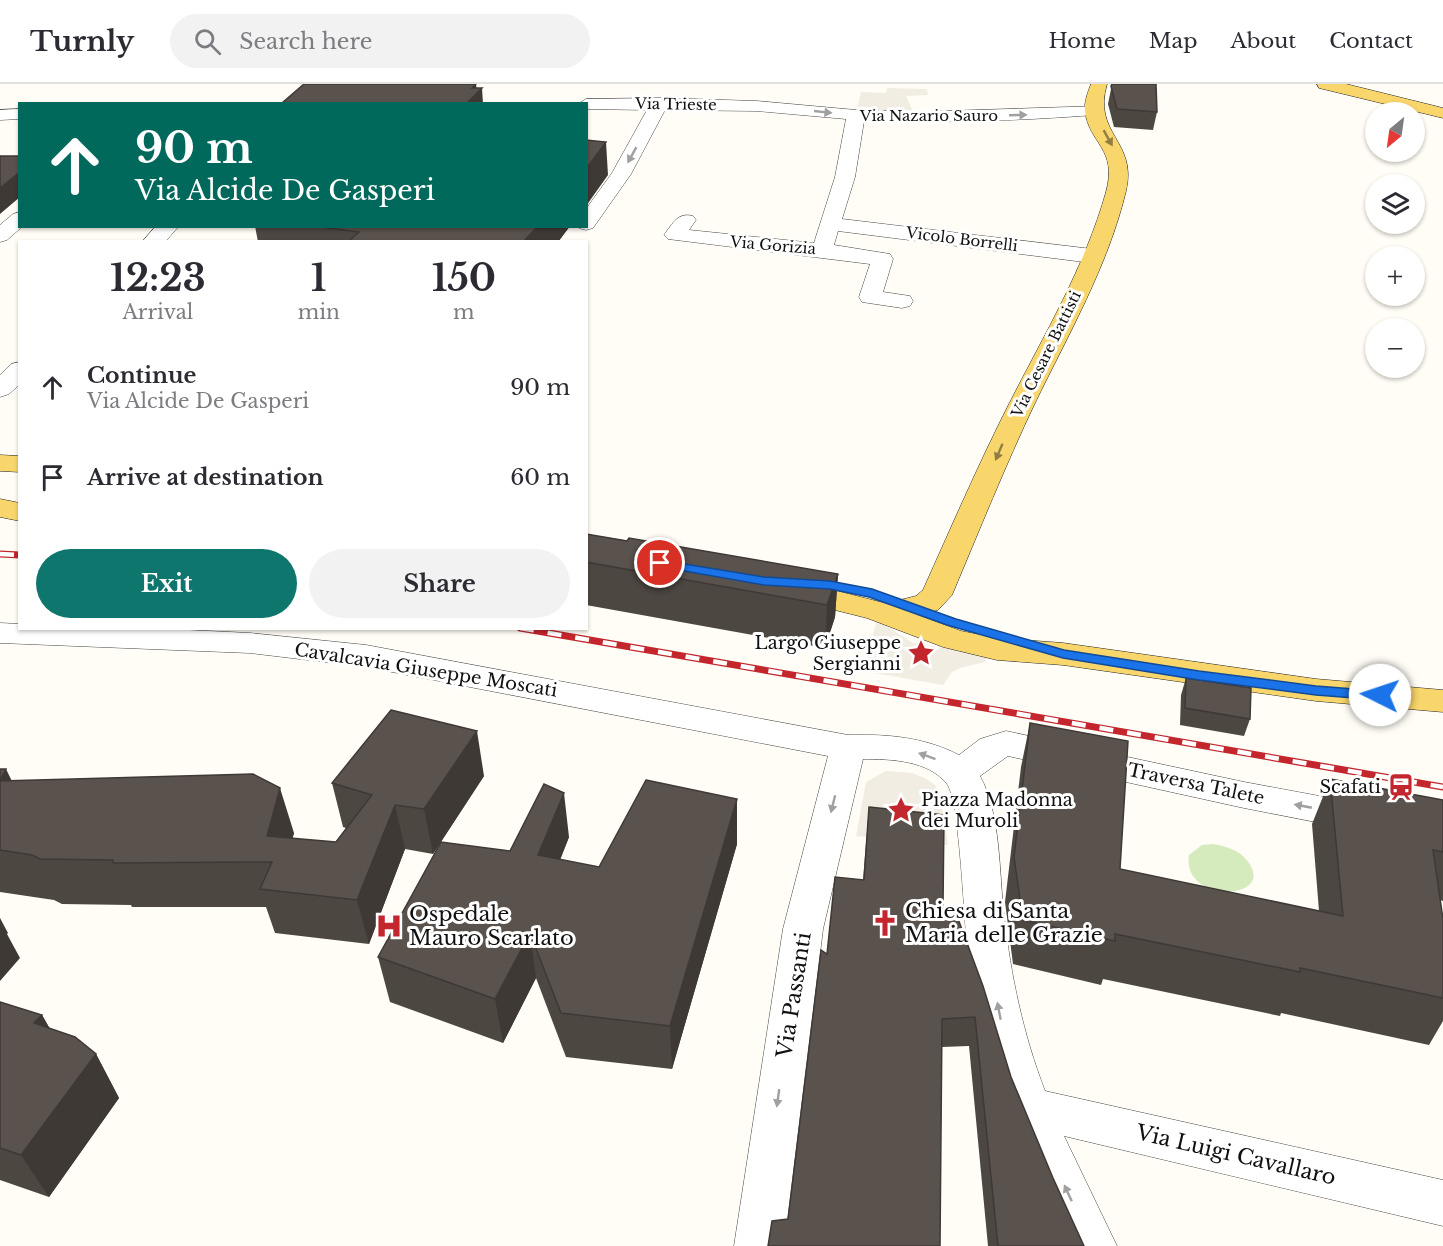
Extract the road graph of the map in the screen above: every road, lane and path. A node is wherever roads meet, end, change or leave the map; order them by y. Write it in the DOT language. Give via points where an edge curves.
graph roads {
  1 [pos="1099,84"];
  2 [pos="1325,84"];
  3 [pos="767,100"];
  4 [pos="660,103"];
  5 [pos="588,104"];
  6 [pos="1094,110"];
  7 [pos="1443,113"];
  8 [pos="18,114"];
  9 [pos="0,115"];
  10 [pos="856,115"];
  11 [pos="18,220"];
  12 [pos="686,220"];
  13 [pos="588,222"];
  14 [pos="831,224"];
  15 [pos="167,228"];
  16 [pos="0,236"];
  17 [pos="154,240"];
  18 [pos="822,250"];
  19 [pos="1092,256"];
  20 [pos="902,301"];
  21 [pos="18,371"];
  22 [pos="0,389"];
  23 [pos="0,463"];
  24 [pos="18,464"];
  25 [pos="0,508"];
  26 [pos="18,512"];
  27 [pos="0,633"];
  28 [pos="1443,701"];
  29 [pos="848,747"];
  30 [pos="971,764"];
  31 [pos="1443,834"];
  32 [pos="1028,1107"];
  33 [pos="1443,1203"];
  34 [pos="759,1246"];
  35 [pos="1092,1246"];
  1 -- 6 [label="main road"];
  2 -- 7 [label="main road"];
  3 -- 4 [label="street, Via Trieste"];
  3 -- 10 [label="street, Via Nazario Sauro, one-way"];
  4 -- 5 [label="street, Via Trieste"];
  4 -- 13 [label="street, one-way" via="621,174"];
  10 -- 6 [label="street, Via Nazario Sauro, one-way" via="953,117"];
  6 -- 19 [label="main road, Via Cesare Battisti, one-way" via="1120,165 1116,192"];
  8 -- 9 [label="street"];
  10 -- 14 [label="street, Via Gorizia" via="845,177"];
  11 -- 16 [label="street"];
  12 -- 18 [label="street, Via Gorizia" via="675,235"];
  14 -- 18 [label="street, Via Gorizia"];
  14 -- 19 [label="street, Vicolo Borrelli"];
  15 -- 17 [label="street"];
  18 -- 20 [label="street" via="882,259 870,297"];
  19 -- 28 [label="main road, Via Cesare Battisti, one-way" via="936,594 916,618 954,640 997,649 1063,654 1316,690"];
  21 -- 22 [label="street"];
  23 -- 24 [label="main road"];
  25 -- 26 [label="main road"];
  27 -- 29 [label="street, Cavalcavia Giuseppe Moscati" via="250,643 366,657"];
  30 -- 29 [label="street, Cavalcavia Giuseppe Moscati, one-way" via="875,746"];
  29 -- 34 [label="street, Via Passanti, one-way" via="803,929"];
  31 -- 30 [label="street, Traversa Talete, one-way" via="1006,743 992,746"];
  32 -- 30 [label="street, one-way" via="1002,1023 989,958 969,790"];
  32 -- 33 [label="street, Via Luigi Cavallaro"];
  35 -- 32 [label="street, one-way"];
}
